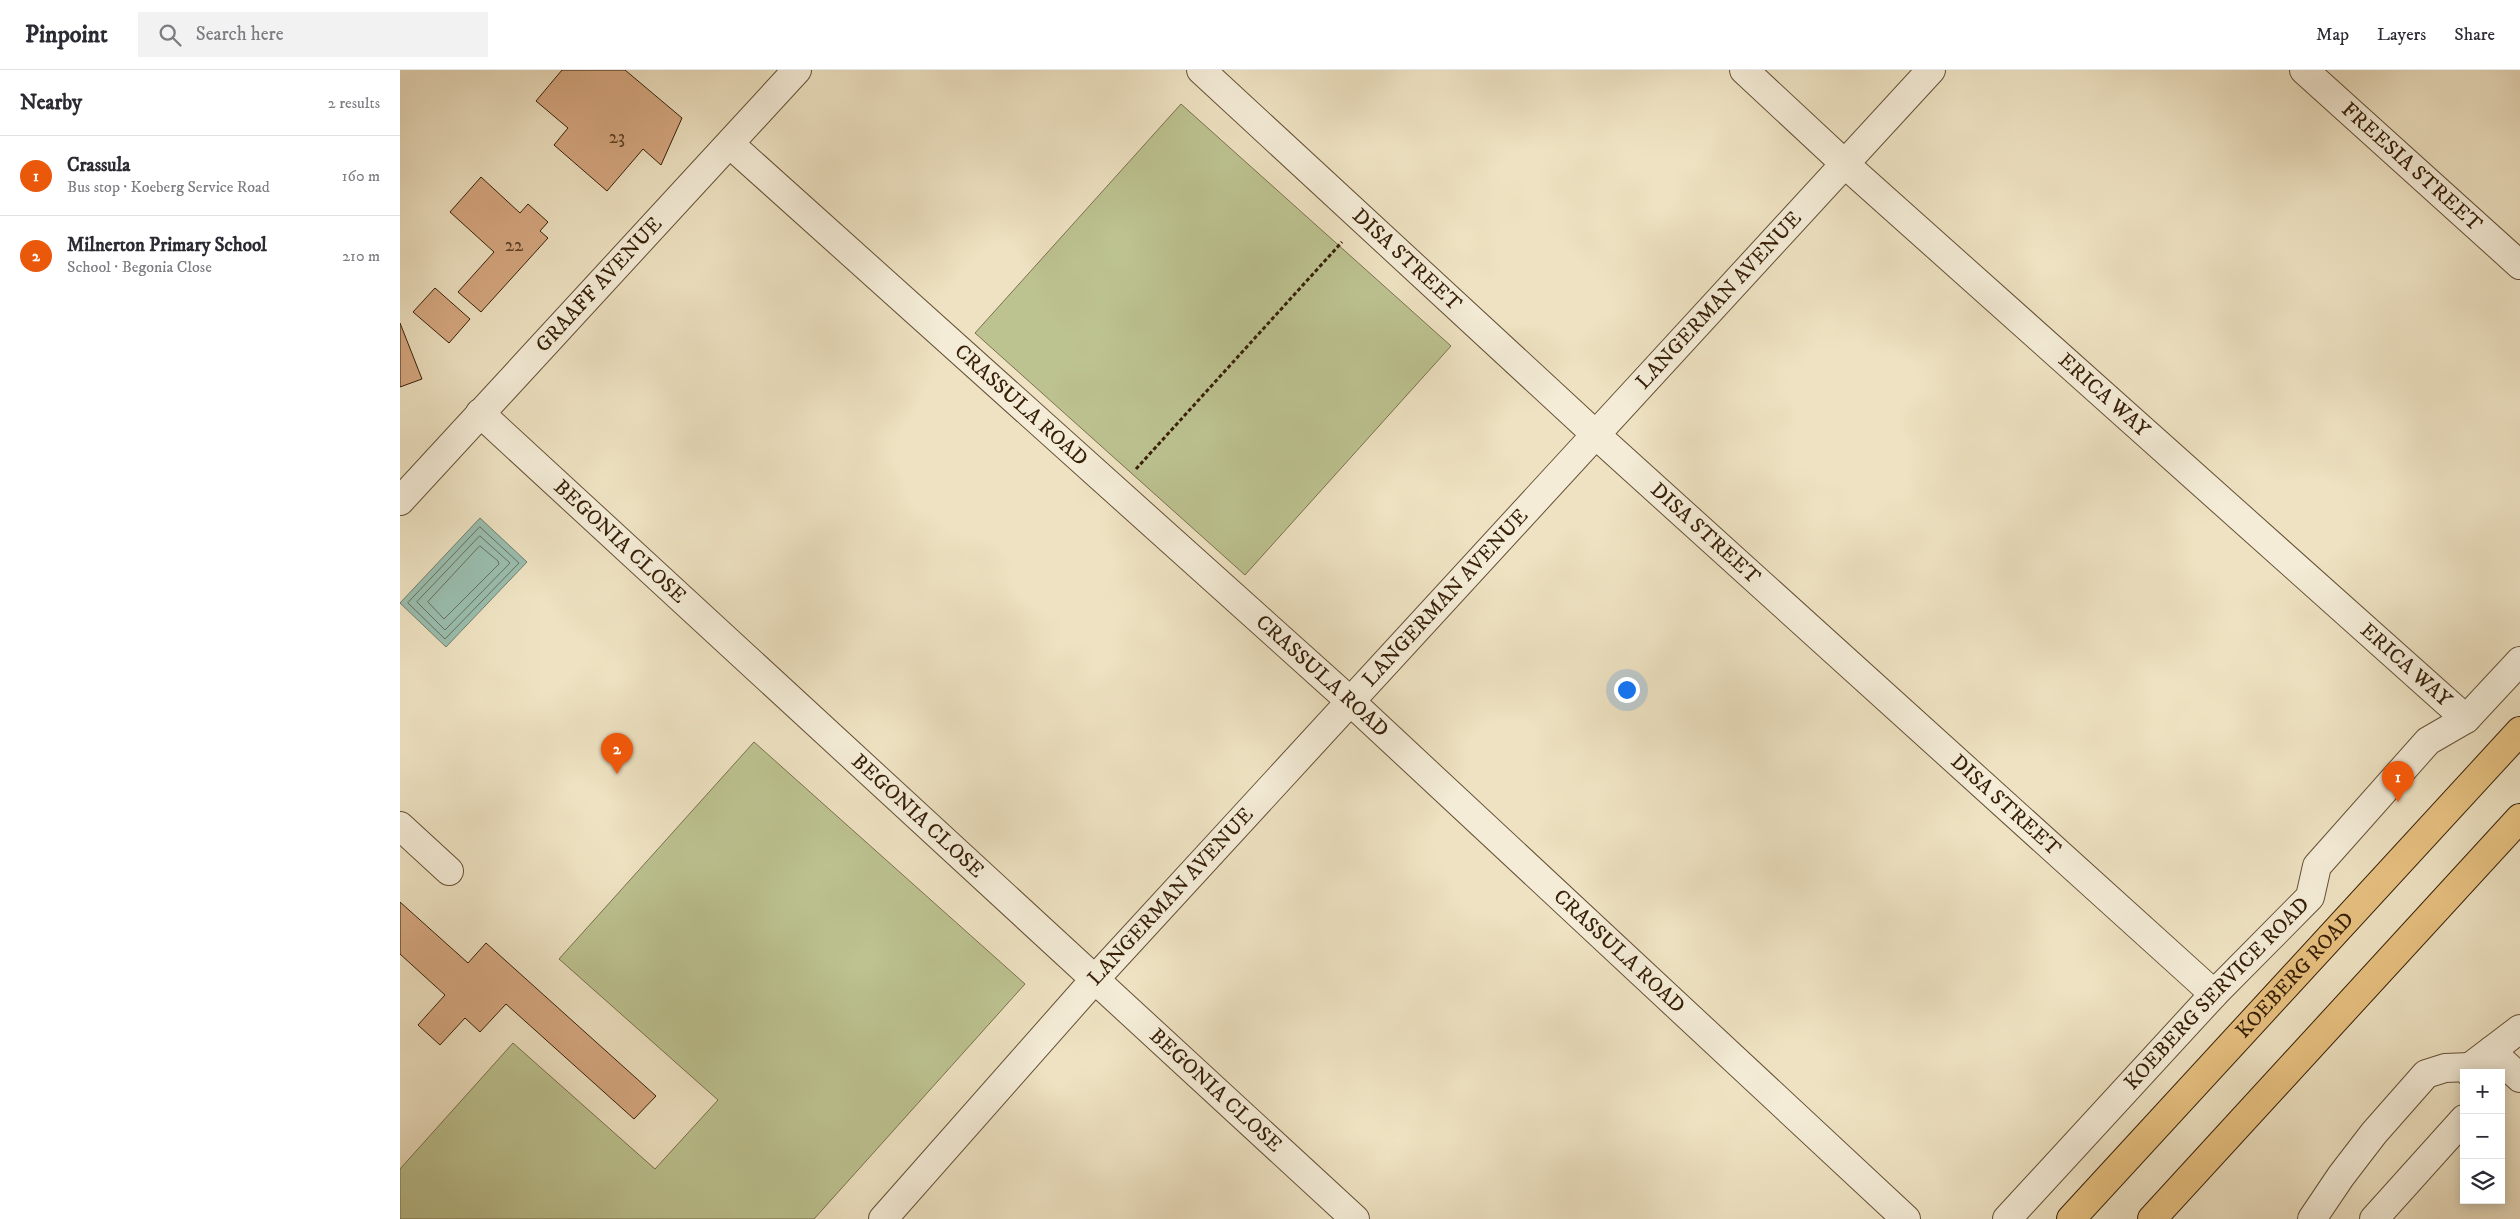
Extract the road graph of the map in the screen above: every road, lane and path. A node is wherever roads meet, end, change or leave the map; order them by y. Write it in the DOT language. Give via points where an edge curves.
graph roads {
  1 [pos="797,70"];
  2 [pos="1201,70"];
  3 [pos="1744,70"];
  4 [pos="1931,70"];
  5 [pos="2304,70"];
  6 [pos="730,144"];
  7 [pos="1846,165"];
  8 [pos="1363,220"];
  9 [pos="2520,265"];
  10 [pos="480,413"];
  11 [pos="1595,434"];
  12 [pos="1116,490"];
  13 [pos="400,501"];
  14 [pos="2520,661"];
  15 [pos="1350,701"];
  16 [pos="2466,719"];
  17 [pos="2520,731"];
  18 [pos="2520,818"];
  19 [pos="400,826"];
  20 [pos="449,871"];
  21 [pos="1095,979"];
  22 [pos="2214,994"];
  23 [pos="2520,1029"];
  24 [pos="2477,1064"];
  25 [pos="2520,1078"];
  26 [pos="2460,1123"];
  27 [pos="883,1219"];
  28 [pos="1355,1219"];
  29 [pos="1906,1219"];
  30 [pos="2007,1219"];
  31 [pos="2071,1219"];
  32 [pos="2152,1219"];
  33 [pos="2312,1219"];
  34 [pos="2374,1219"];
  1 -- 6 [label="street, GRAAFF AVENUE"];
  2 -- 8 [label="street, DISA STREET"];
  3 -- 7 [label="street, ERICA WAY"];
  4 -- 7 [label="street, LANGERMAN AVENUE"];
  5 -- 9 [label="street, FREESIA STREET"];
  6 -- 10 [label="street, GRAAFF AVENUE"];
  6 -- 12 [label="street, CRASSULA ROAD"];
  7 -- 11 [label="street, LANGERMAN AVENUE"];
  7 -- 16 [label="street, ERICA WAY"];
  8 -- 11 [label="street, DISA STREET"];
  8 -- 12 [label="path"];
  10 -- 13 [label="street, GRAAFF AVENUE"];
  10 -- 21 [label="street, BEGONIA CLOSE"];
  11 -- 15 [label="street, LANGERMAN AVENUE"];
  11 -- 22 [label="street, DISA STREET"];
  12 -- 15 [label="street, CRASSULA ROAD"];
  14 -- 16 [label="street, KOEBERG SERVICE ROAD"];
  15 -- 21 [label="street, LANGERMAN AVENUE"];
  15 -- 29 [label="street, CRASSULA ROAD"];
  16 -- 22 [label="street, KOEBERG SERVICE ROAD" via="2428,741 2318,866 2310,897"];
  17 -- 31 [label="main road, KOEBERG ROAD"];
  18 -- 32 [label="main road"];
  19 -- 20 [label="street"];
  21 -- 27 [label="street, LANGERMAN AVENUE"];
  21 -- 28 [label="street, BEGONIA CLOSE"];
  22 -- 30 [label="street, KOEBERG SERVICE ROAD"];
  23 -- 24 [label="street"];
  24 -- 25 [label="street"];
  24 -- 33 [label="street" via="2426,1074 2374,1133"];
  26 -- 34 [label="street"];
}
